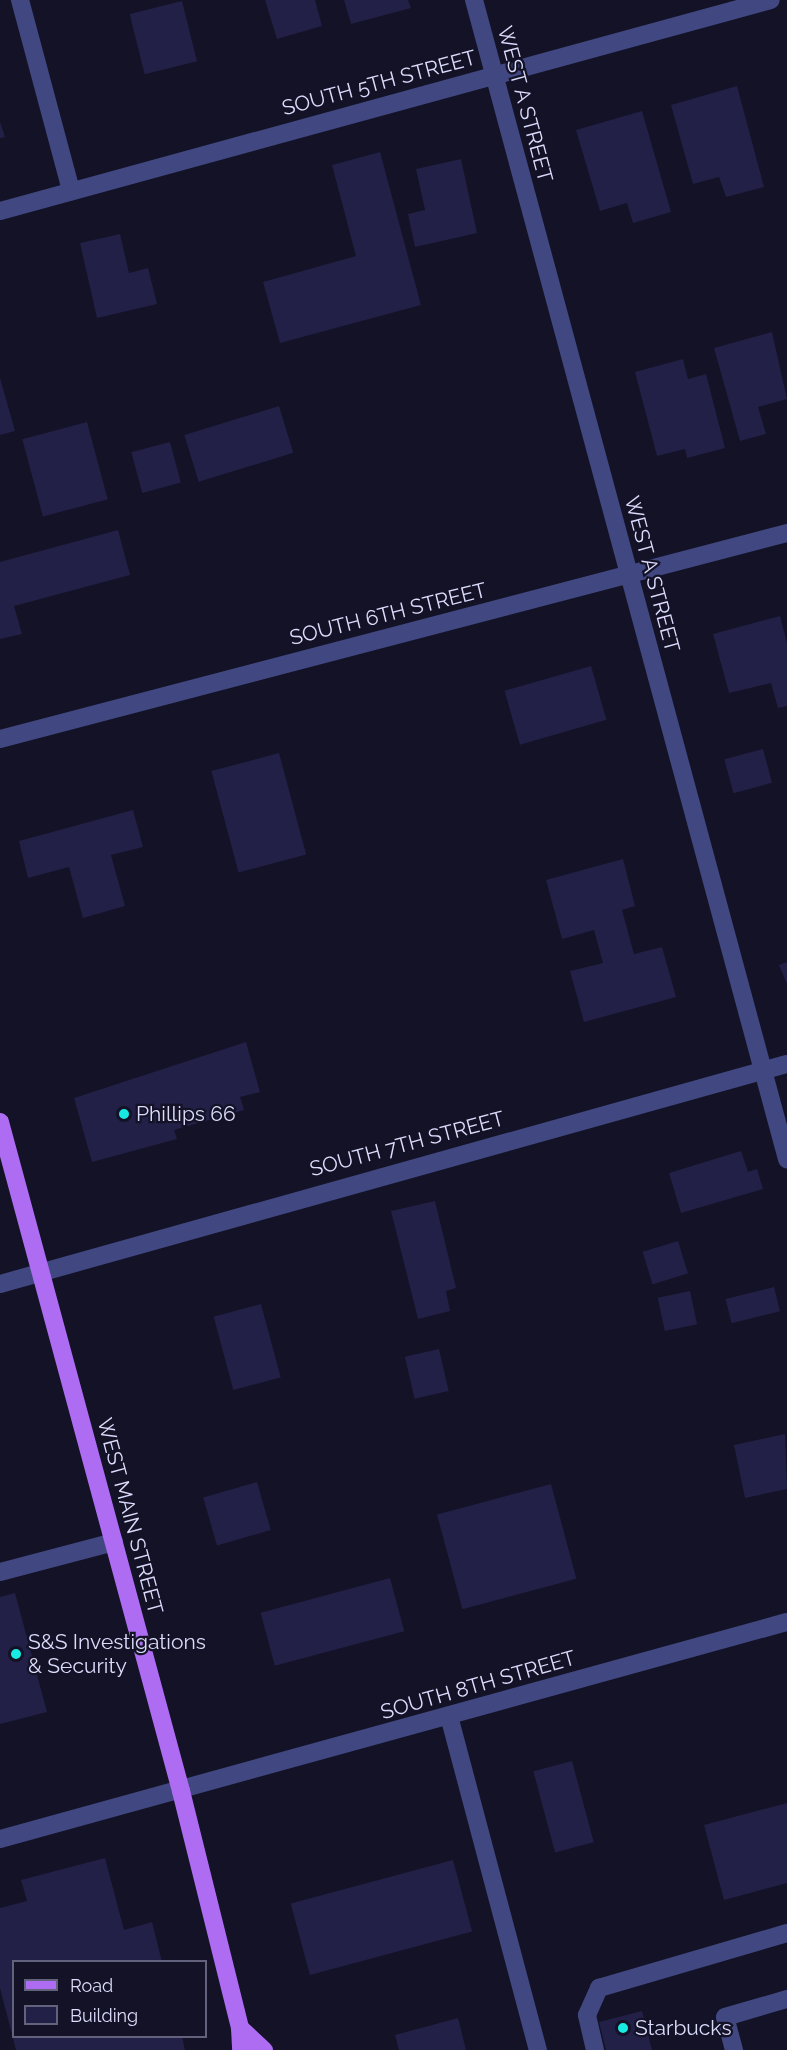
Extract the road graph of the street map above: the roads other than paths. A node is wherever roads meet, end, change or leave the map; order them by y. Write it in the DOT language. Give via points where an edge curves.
graph roads {
  1 [pos="20,0"];
  2 [pos="474,0"];
  3 [pos="771,0"];
  4 [pos="494,75"];
  5 [pos="71,191"];
  6 [pos="0,211"];
  7 [pos="787,533"];
  8 [pos="630,576"];
  9 [pos="0,739"];
  10 [pos="787,1064"];
  11 [pos="763,1070"];
  12 [pos="0,1122"];
  13 [pos="787,1159"];
  14 [pos="41,1273"];
  15 [pos="0,1284"];
  16 [pos="114,1542"];
  17 [pos="0,1572"];
  18 [pos="787,1622"];
  19 [pos="449,1716"];
  20 [pos="181,1791"];
  21 [pos="0,1839"];
  22 [pos="787,1933"];
  23 [pos="787,1999"];
  24 [pos="240,2028"];
  25 [pos="229,2050"];
  26 [pos="241,2050"];
  27 [pos="264,2050"];
  28 [pos="538,2050"];
  29 [pos="595,2050"];
  30 [pos="734,2050"];
  1 -- 5 [label="street"];
  2 -- 4 [label="street, WEST A STREET"];
  3 -- 4 [label="street, SOUTH 5TH STREET"];
  4 -- 5 [label="street, SOUTH 5TH STREET"];
  4 -- 8 [label="street, WEST A STREET"];
  5 -- 6 [label="street, SOUTH 5TH STREET"];
  7 -- 8 [label="street, SOUTH 6TH STREET"];
  8 -- 9 [label="street, SOUTH 6TH STREET"];
  8 -- 11 [label="street, WEST A STREET"];
  10 -- 11 [label="street, SOUTH 7TH STREET"];
  11 -- 13 [label="street, WEST A STREET"];
  11 -- 14 [label="street, SOUTH 7TH STREET"];
  12 -- 14 [label="main road, WEST MAIN STREET"];
  14 -- 15 [label="street, SOUTH 7TH STREET"];
  14 -- 16 [label="main road, WEST MAIN STREET"];
  16 -- 17 [label="street"];
  16 -- 20 [label="main road, WEST MAIN STREET"];
  18 -- 19 [label="street, SOUTH 8TH STREET"];
  19 -- 20 [label="street, SOUTH 8TH STREET"];
  19 -- 28 [label="street"];
  20 -- 21 [label="street, SOUTH 8TH STREET"];
  20 -- 24 [label="main road, WEST MAIN STREET"];
  22 -- 29 [label="street" via="599,1988 587,2015"];
  23 -- 30 [label="street" via="725,2017"];
  24 -- 25 [label="main road"];
  24 -- 26 [label="main road, WEST MAIN STREET"];
  24 -- 27 [label="main road"];
}
